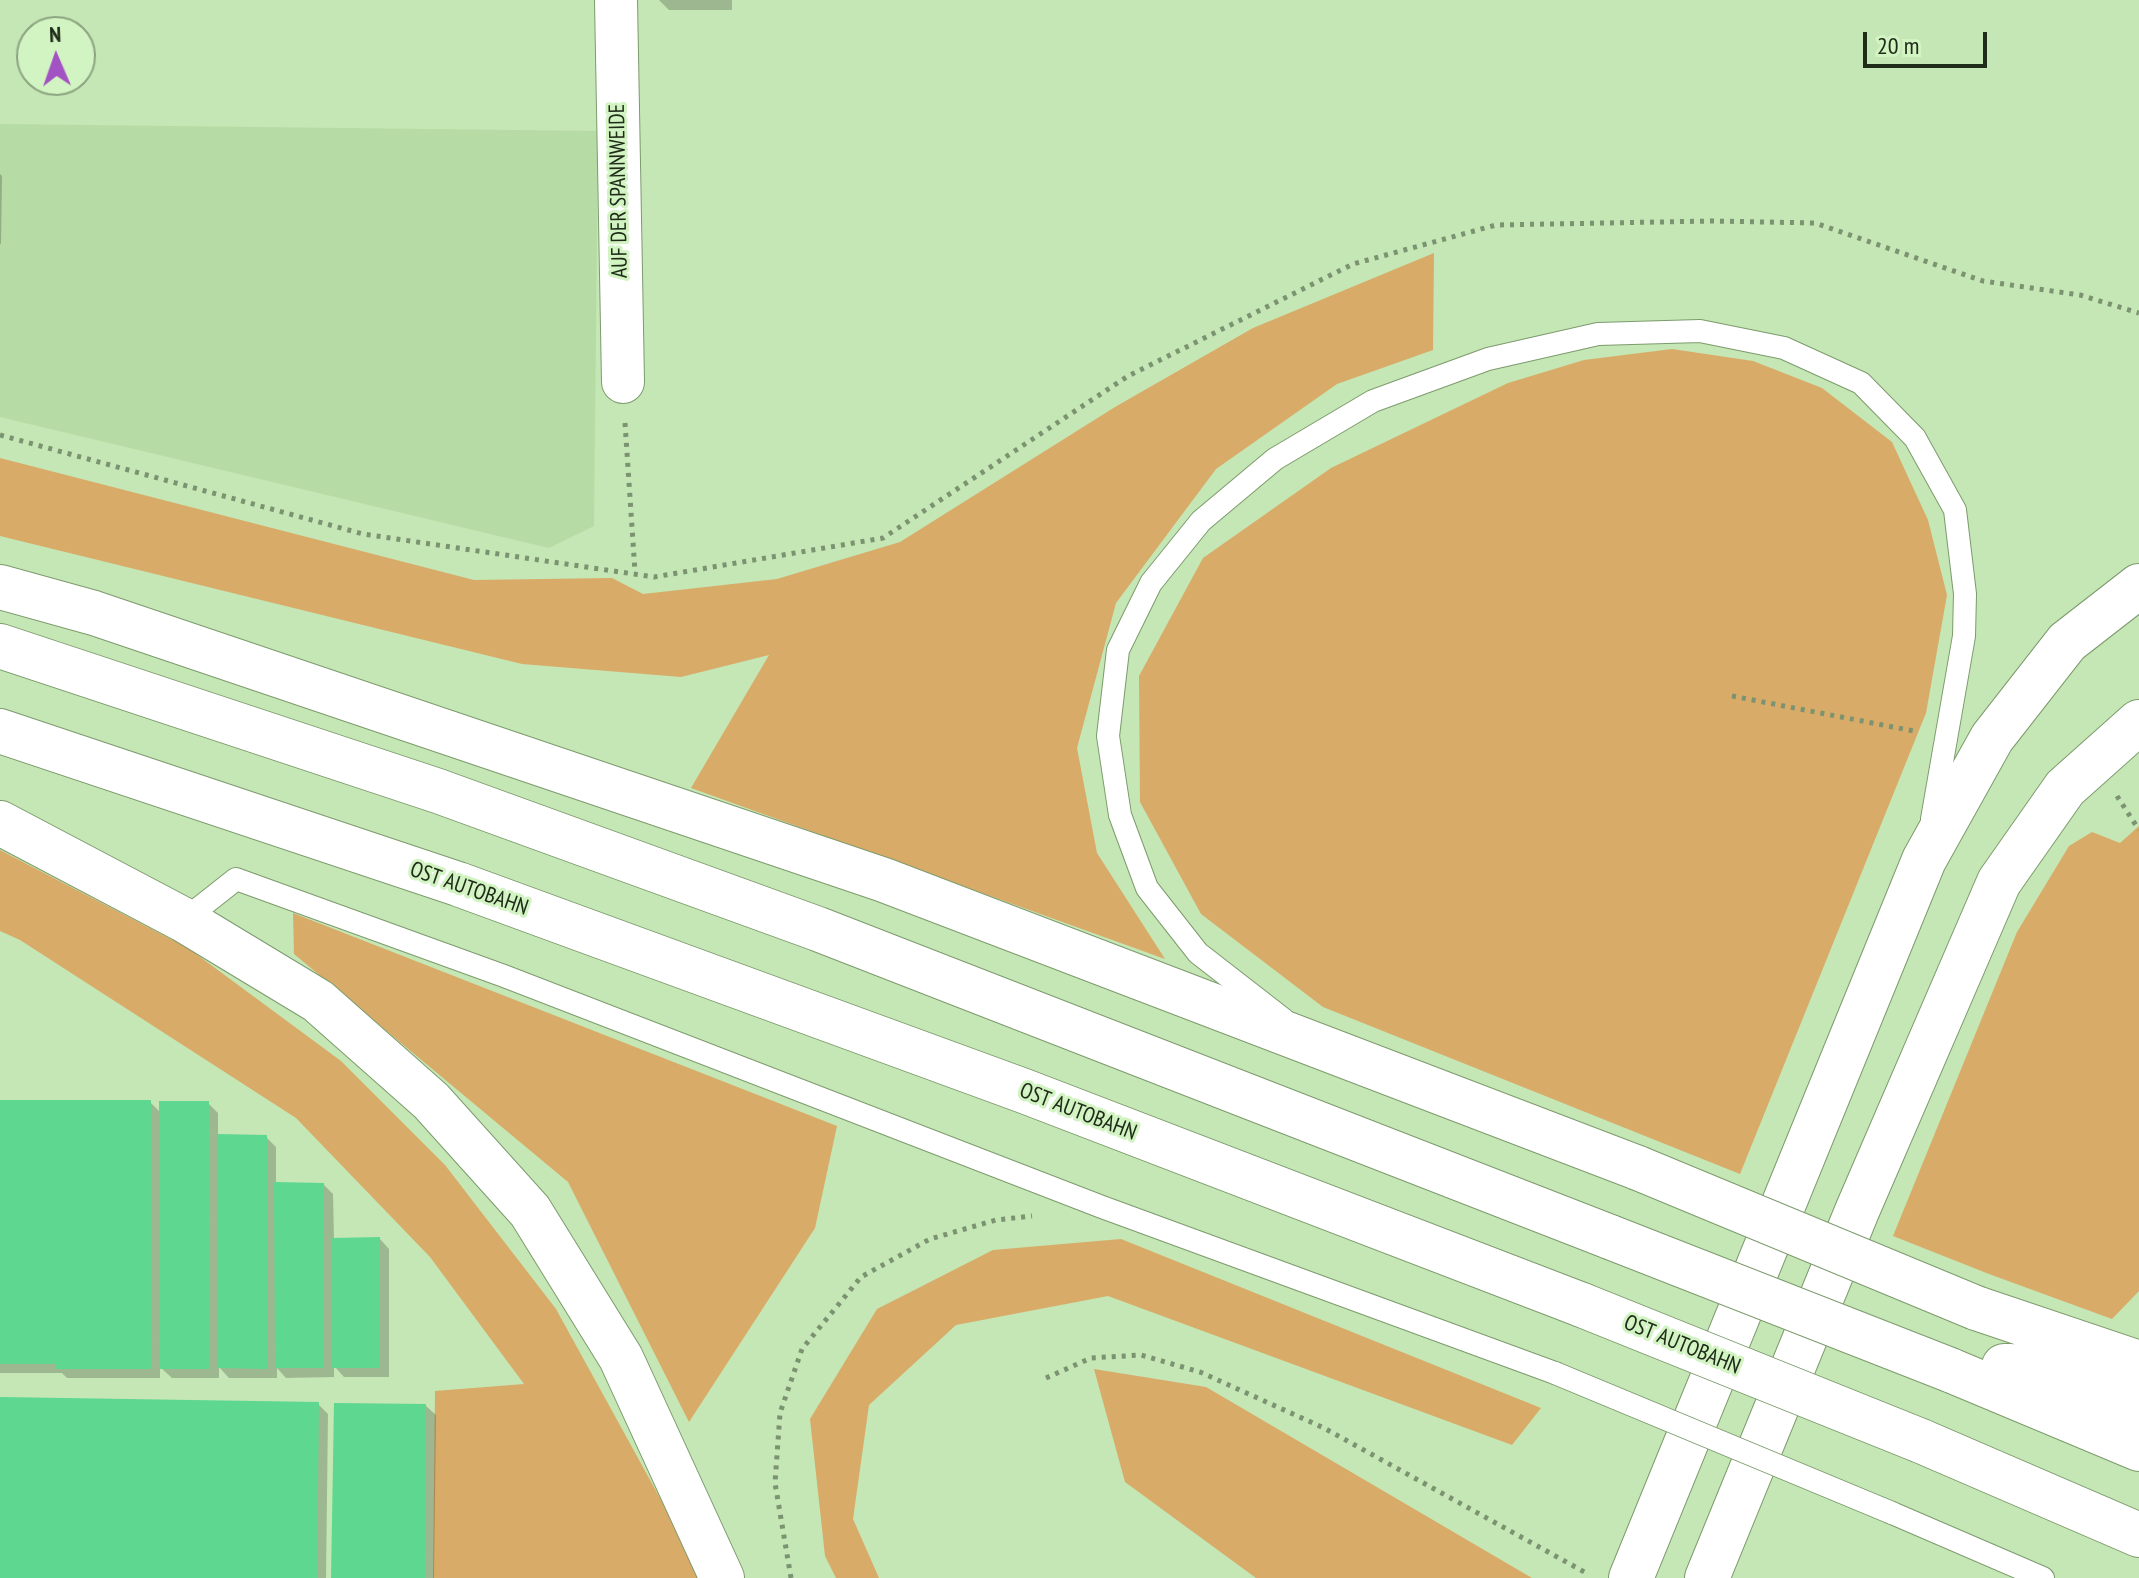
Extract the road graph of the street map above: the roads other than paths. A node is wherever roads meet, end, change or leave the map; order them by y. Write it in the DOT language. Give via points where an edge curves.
graph roads {
  1 [pos="616,0"];
  2 [pos="623,382"];
  3 [pos="2139,586"];
  4 [pos="0,587"];
  5 [pos="0,646"];
  6 [pos="2139,722"];
  7 [pos="0,731"];
  8 [pos="0,823"];
  9 [pos="1924,860"];
  10 [pos="184,920"];
  11 [pos="1315,1045"];
  12 [pos="2139,1363"];
  13 [pos="1950,1370"];
  14 [pos="2139,1408"];
  15 [pos="2139,1449"];
  16 [pos="2139,1535"];
  17 [pos="722,1578"];
  18 [pos="1631,1578"];
  19 [pos="1707,1578"];
  20 [pos="2043,1578"];
  1 -- 2 [label="street, AUF DER SPANNWEIDE"];
  3 -- 9 [label="highway" via="2067,642 1992,738"];
  4 -- 11 [label="highway" via="94,613 884,880"];
  5 -- 13 [label="highway, bridge" via="438,791 804,924"];
  6 -- 19 [label="highway" via="2065,788 1999,882"];
  7 -- 16 [label="highway, OST AUTOBAHN, bridge" via="458,884 1024,1091 1582,1305"];
  8 -- 10 [label="highway"];
  9 -- 11 [label="lane" via="1964,636 1965,594 1955,510 1915,438 1861,383 1784,348 1700,331 1598,334 1488,359 1373,401 1275,459 1201,521 1151,583 1118,650 1108,736 1120,815 1147,888 1198,953"];
  9 -- 18 [label="highway"];
  10 -- 17 [label="highway" via="318,1001 431,1101 530,1211 621,1358"];
  10 -- 20 [label="lane, bridge" via="236,879 1555,1373"];
  11 -- 12 [label="highway, bridge" via="1638,1168 1976,1308"];
  13 -- 14 [label="highway" via="2011,1366"];
  13 -- 15 [label="highway"];
}
